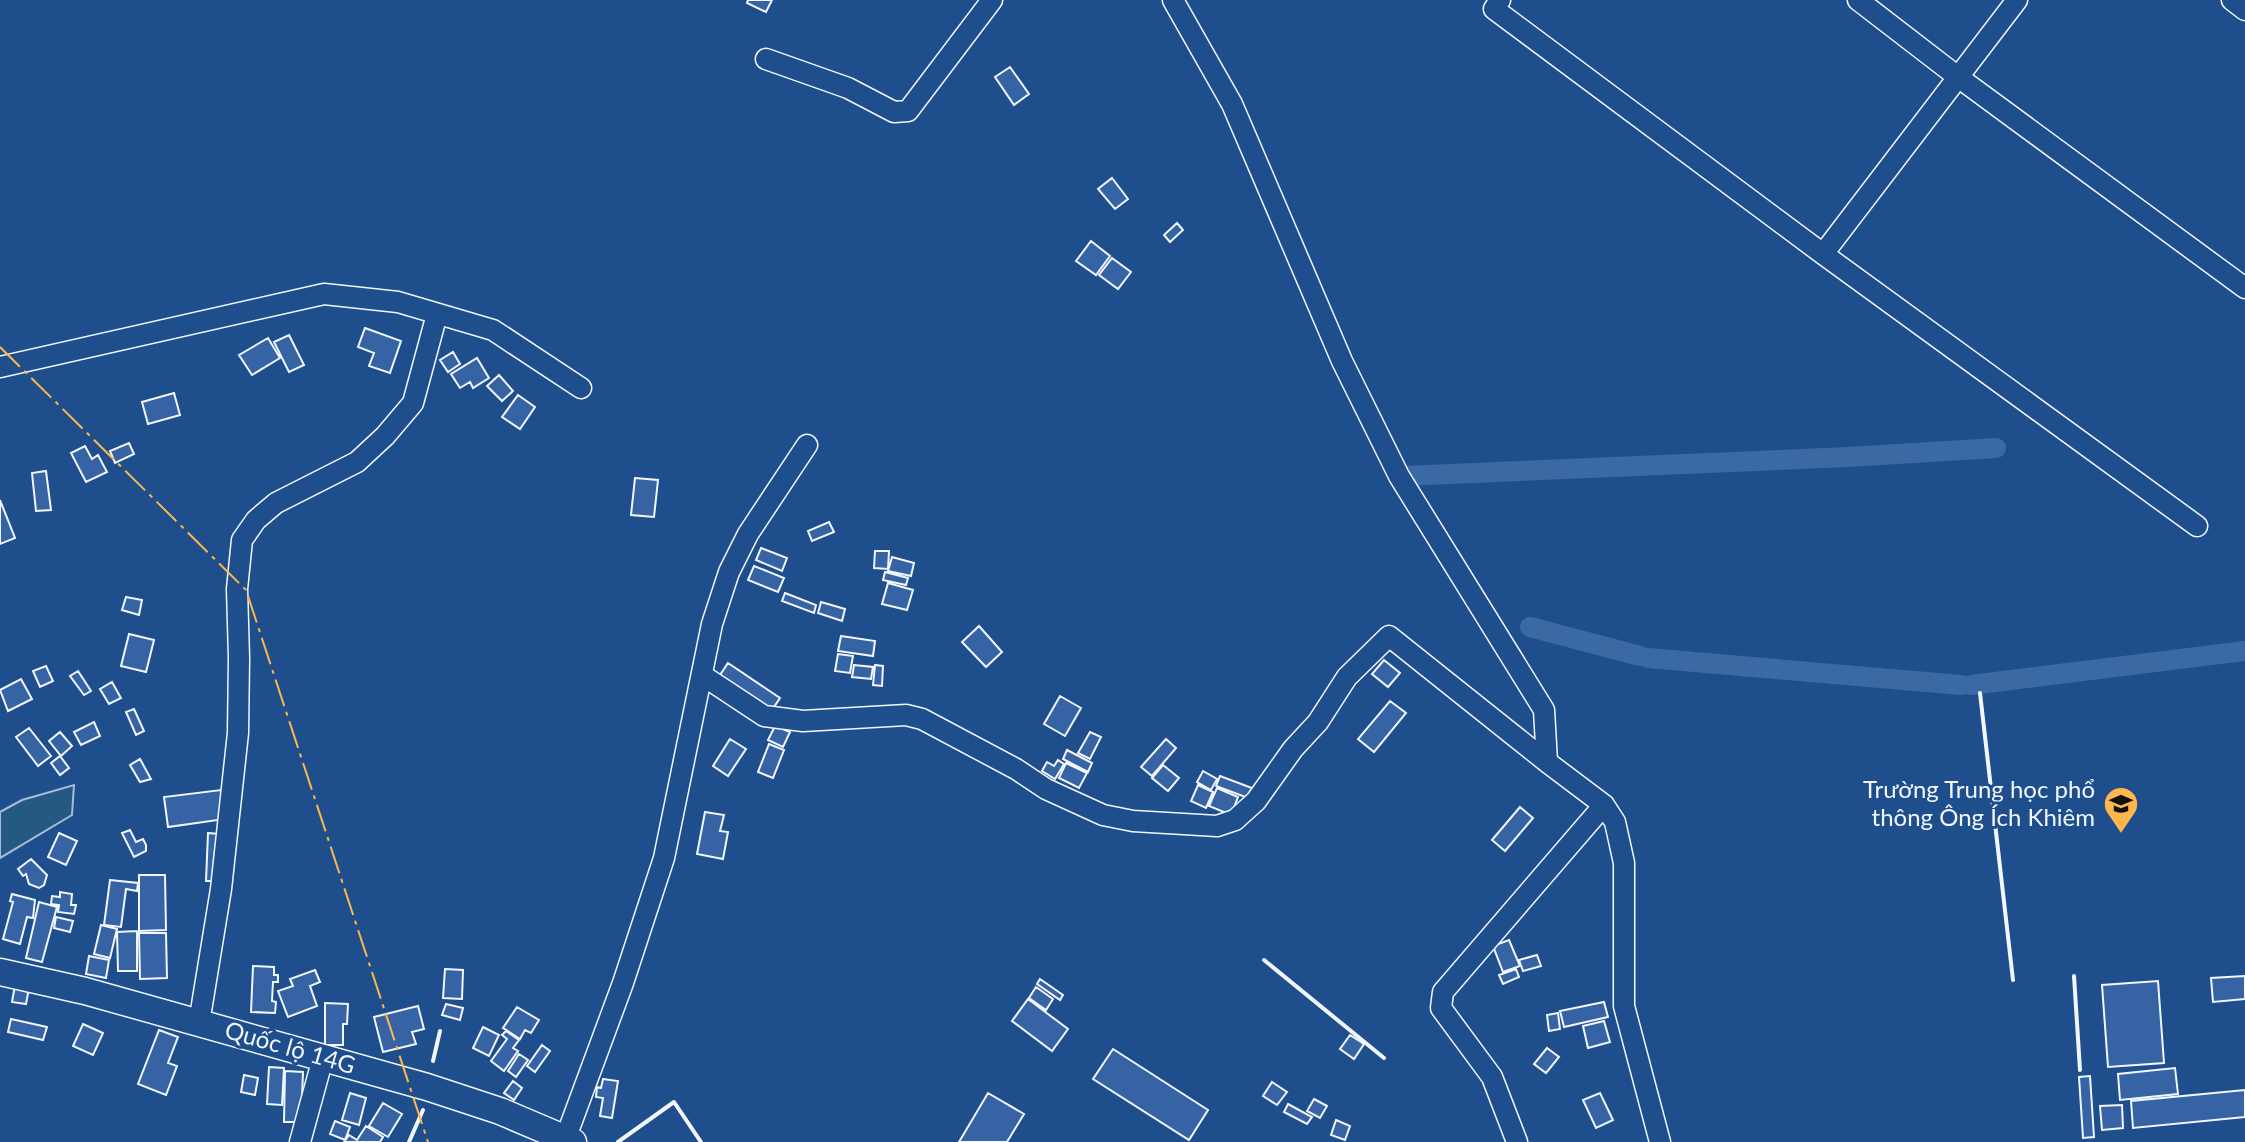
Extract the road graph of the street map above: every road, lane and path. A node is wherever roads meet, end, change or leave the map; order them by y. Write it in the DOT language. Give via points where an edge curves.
graph roads {
  1 [pos="992,0"];
  2 [pos="1173,0"];
  3 [pos="1500,0"];
  4 [pos="1858,0"];
  5 [pos="2017,0"];
  6 [pos="2232,0"];
  7 [pos="2245,10"];
  8 [pos="766,59"];
  9 [pos="1958,77"];
  10 [pos="1823,254"];
  11 [pos="2245,288"];
  12 [pos="437,314"];
  13 [pos="0,367"];
  14 [pos="581,388"];
  15 [pos="807,445"];
  16 [pos="2197,526"];
  17 [pos="702,675"];
  18 [pos="1547,762"];
  19 [pos="1604,805"];
  20 [pos="0,972"];
  21 [pos="199,1023"];
  22 [pos="323,1058"];
  23 [pos="570,1139"];
  24 [pos="300,1142"];
  25 [pos="1517,1142"];
  26 [pos="1660,1142"];
  1 -- 8 [label="street" via="902,113"];
  2 -- 18 [label="street" via="1232,104 1342,361 1399,476 1544,710"];
  3 -- 10 [label="street" via="1494,9"];
  4 -- 9 [label="street"];
  5 -- 9 [label="street"];
  6 -- 7 [label="street"];
  9 -- 10 [label="street"];
  9 -- 11 [label="street"];
  10 -- 16 [label="street"];
  12 -- 13 [label="street" via="398,302 324,294"];
  12 -- 14 [label="street" via="493,330"];
  12 -- 21 [label="street" via="413,403 385,436 357,462 276,503 242,540 238,733"];
  15 -- 17 [label="street" via="729,572"];
  17 -- 18 [label="street" via="764,716 803,721 906,715 1103,815 1217,826 1235,820 1256,801 1347,677 1389,636"];
  17 -- 23 [label="street" via="664,858"];
  18 -- 19 [label="street"];
  19 -- 25 [label="street" via="1443,992 1441,1008 1492,1077"];
  19 -- 26 [label="street" via="1615,822 1624,863 1624,1006"];
  20 -- 21 [label="main road, Quốc lộ 14G"];
  21 -- 22 [label="main road, Quốc lộ 14G"];
  22 -- 23 [label="main road, Quốc lộ 14G" via="486,1106"];
  22 -- 24 [label="street"];
}
